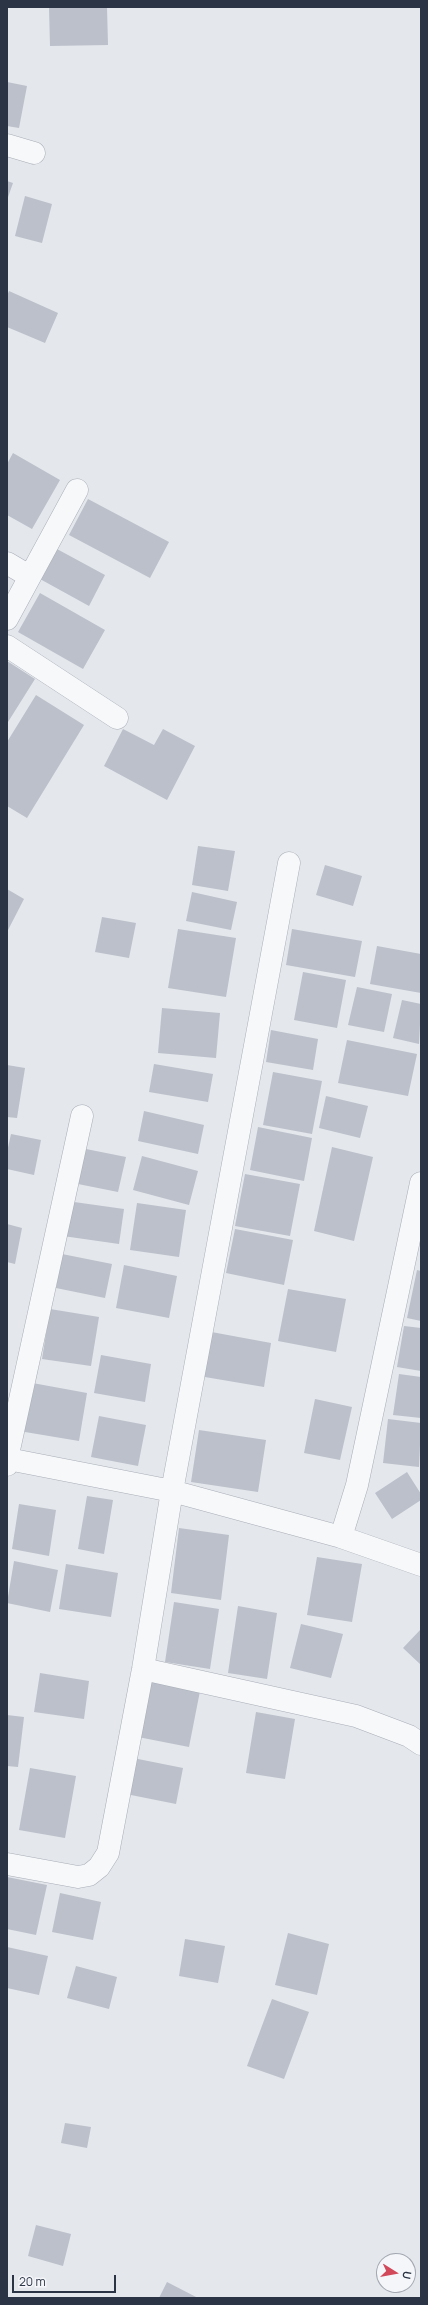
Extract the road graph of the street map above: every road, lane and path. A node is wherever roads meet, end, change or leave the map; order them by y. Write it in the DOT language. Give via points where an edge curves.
graph roads {
  1 [pos="7,145"];
  2 [pos="34,154"];
  3 [pos="77,490"];
  4 [pos="7,564"];
  5 [pos="29,576"];
  6 [pos="7,619"];
  7 [pos="7,646"];
  8 [pos="117,718"];
  9 [pos="289,863"];
  10 [pos="82,1116"];
  11 [pos="421,1183"];
  12 [pos="7,1461"];
  13 [pos="172,1491"];
  14 [pos="341,1537"];
  15 [pos="421,1565"];
  16 [pos="142,1669"];
  17 [pos="421,1744"];
  18 [pos="7,1864"];
  1 -- 2 [label="street"];
  3 -- 5 [label="street"];
  4 -- 5 [label="street"];
  5 -- 6 [label="street"];
  7 -- 8 [label="street"];
  9 -- 13 [label="street"];
  10 -- 12 [label="street"];
  11 -- 14 [label="street" via="357,1485"];
  12 -- 13 [label="street"];
  13 -- 14 [label="street"];
  13 -- 16 [label="street"];
  14 -- 15 [label="street"];
  16 -- 17 [label="street" via="356,1716 409,1736"];
  16 -- 18 [label="street" via="108,1853 99,1867 89,1875 78,1877"];
}
